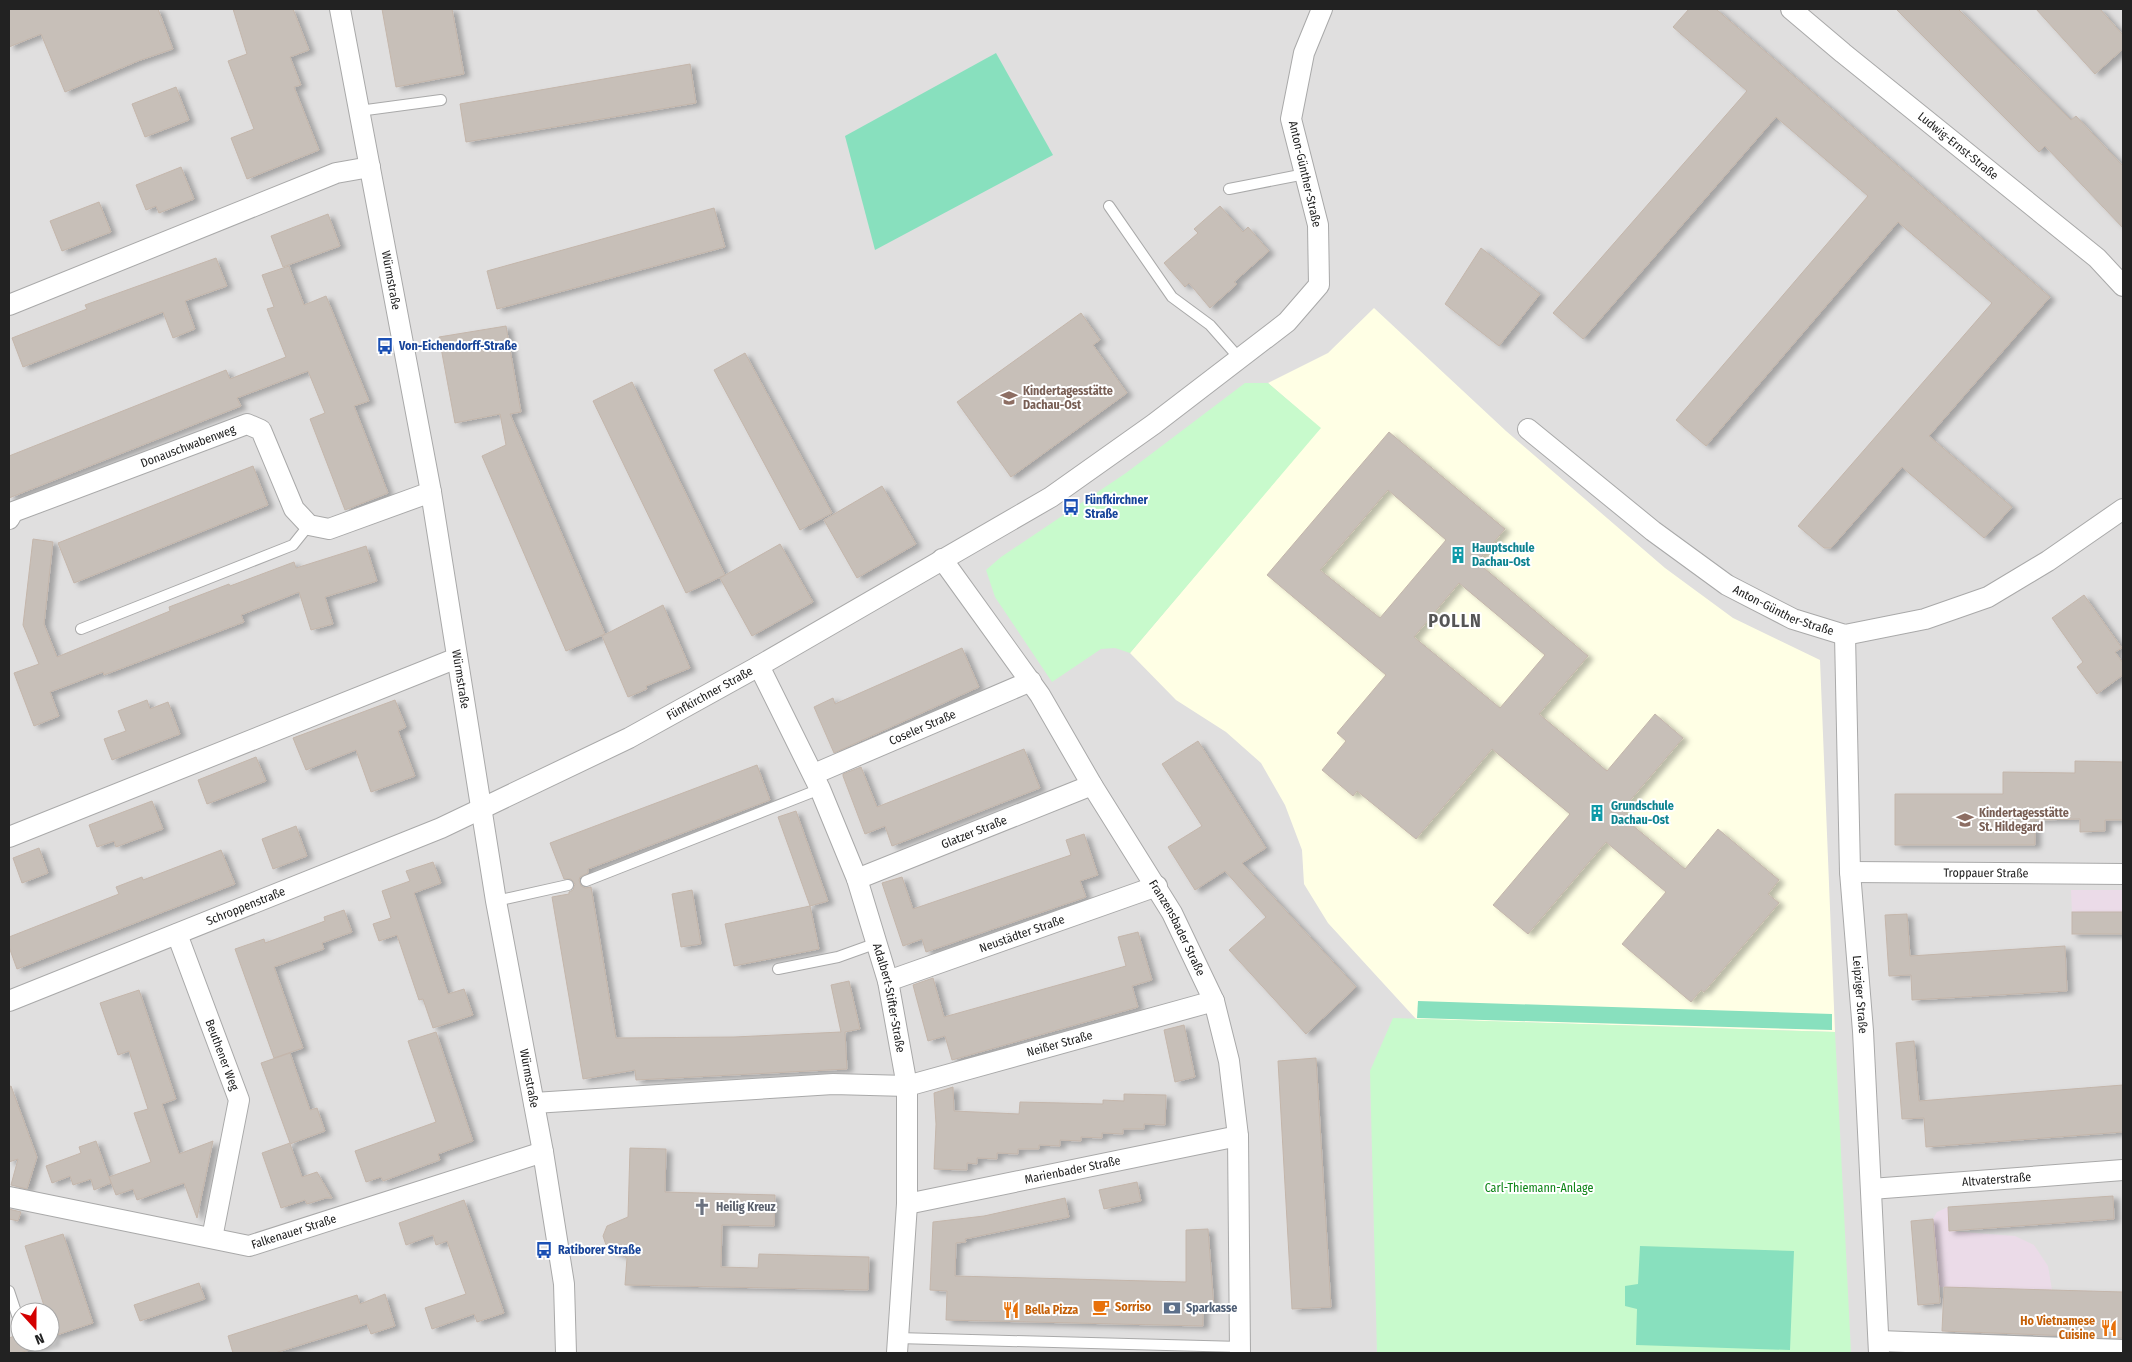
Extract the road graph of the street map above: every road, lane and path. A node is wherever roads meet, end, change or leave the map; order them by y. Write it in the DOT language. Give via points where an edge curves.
graph roads {
  1 [pos="340,9"];
  2 [pos="1322,9"];
  3 [pos="1791,9"];
  4 [pos="441,100"];
  5 [pos="359,111"];
  6 [pos="370,167"];
  7 [pos="1305,174"];
  8 [pos="1229,188"];
  9 [pos="1109,206"];
  10 [pos="1319,285"];
  11 [pos="2123,286"];
  12 [pos="9,305"];
  13 [pos="1240,359"];
  14 [pos="1528,429"];
  15 [pos="431,492"];
  16 [pos="2123,509"];
  17 [pos="9,519"];
  18 [pos="309,525"];
  19 [pos="942,559"];
  20 [pos="81,629"];
  21 [pos="1845,635"];
  22 [pos="457,658"];
  23 [pos="759,666"];
  24 [pos="1031,681"];
  25 [pos="817,781"];
  26 [pos="1092,785"];
  27 [pos="482,808"];
  28 [pos="9,837"];
  29 [pos="1850,872"];
  30 [pos="2123,874"];
  31 [pos="857,879"];
  32 [pos="586,881"];
  33 [pos="568,885"];
  34 [pos="1157,886"];
  35 [pos="496,901"];
  36 [pos="177,934"];
  37 [pos="877,943"];
  38 [pos="778,969"];
  39 [pos="888,981"];
  40 [pos="9,1001"];
  41 [pos="1214,1002"];
  42 [pos="907,1086"];
  43 [pos="534,1103"];
  44 [pos="1238,1136"];
  45 [pos="543,1152"];
  46 [pos="2123,1170"];
  47 [pos="1871,1189"];
  48 [pos="10,1201"];
  49 [pos="907,1204"];
  50 [pos="212,1238"];
  51 [pos="897,1346"];
  52 [pos="1879,1347"];
  53 [pos="1241,1350"];
  54 [pos="2123,1350"];
  55 [pos="566,1353"];
  1 -- 5 [label="street, Würmstraße"];
  2 -- 7 [label="street, Anton-Günther-Straße" via="1304,53 1291,119"];
  3 -- 11 [label="street, Ludwig-Ernst-Straße" via="2097,258"];
  4 -- 5 [label="lane"];
  5 -- 6 [label="street, Würmstraße"];
  6 -- 12 [label="street" via="336,173"];
  6 -- 15 [label="street, Würmstraße"];
  7 -- 8 [label="lane"];
  7 -- 10 [label="street, Anton-Günther-Straße" via="1318,225"];
  9 -- 13 [label="lane" via="1172,297 1210,325"];
  10 -- 13 [label="street, Fünfkirchner Straße" via="1288,322"];
  13 -- 19 [label="street, Fünfkirchner Straße" via="1051,497"];
  14 -- 21 [label="street, Anton-Günther-Straße" via="1653,530 1728,585 1793,619"];
  15 -- 18 [label="street" via="329,528"];
  15 -- 22 [label="street, Würmstraße"];
  16 -- 21 [label="street, Anton-Günther-Straße" via="2048,561 1988,597 1925,619"];
  17 -- 18 [label="street, Donauschwabenweg" via="13,512 247,424 261,430 294,509"];
  18 -- 20 [label="lane" via="293,545"];
  19 -- 23 [label="street, Fünfkirchner Straße"];
  19 -- 24 [label="street, Franzensbader Straße"];
  21 -- 29 [label="street, Leipziger Straße"];
  22 -- 27 [label="street, Würmstraße"];
  22 -- 28 [label="street"];
  23 -- 25 [label="street, Adalbert-Stifter-Straße"];
  23 -- 27 [label="street, Fünfkirchner Straße" via="616,745"];
  24 -- 25 [label="street, Coseler Straße"];
  24 -- 26 [label="street, Franzensbader Straße"];
  25 -- 31 [label="street, Adalbert-Stifter-Straße"];
  25 -- 32 [label="lane"];
  26 -- 31 [label="street, Glatzer Straße"];
  26 -- 34 [label="street, Franzensbader Straße"];
  27 -- 35 [label="street, Würmstraße"];
  27 -- 36 [label="street, Schroppenstraße" via="441,828"];
  29 -- 30 [label="street, Troppauer Straße"];
  29 -- 47 [label="street, Leipziger Straße" via="1864,1031"];
  31 -- 37 [label="street, Adalbert-Stifter-Straße"];
  33 -- 35 [label="lane"];
  34 -- 39 [label="street, Neustädter Straße"];
  34 -- 41 [label="street, Franzensbader Straße"];
  35 -- 43 [label="street, Würmstraße"];
  36 -- 40 [label="street, Schroppenstraße"];
  36 -- 50 [label="street, Beuthener Weg" via="239,1100"];
  37 -- 38 [label="lane" via="838,957"];
  37 -- 39 [label="street, Adalbert-Stifter-Straße"];
  39 -- 42 [label="street, Adalbert-Stifter-Straße"];
  41 -- 42 [label="street, Neißer Straße"];
  41 -- 44 [label="street, Franzensbader Straße" via="1229,1061"];
  42 -- 43 [label="street" via="833,1084"];
  42 -- 49 [label="street, Adalbert-Stifter-Straße"];
  43 -- 45 [label="street, Würmstraße"];
  44 -- 49 [label="street, Marienbader Straße"];
  44 -- 53 [label="street, Franzensbader Straße"];
  45 -- 50 [label="street, Falkenauer Straße" via="249,1246"];
  45 -- 55 [label="street, Würmstraße" via="564,1284"];
  46 -- 47 [label="street, Altvaterstraße"];
  47 -- 52 [label="street, Leipziger Straße"];
  48 -- 50 [label="street, Falkenauer Straße"];
  49 -- 51 [label="street, Adalbert-Stifter-Straße"];
  51 -- 53 [label="lane"];
  52 -- 54 [label="street"];
}
